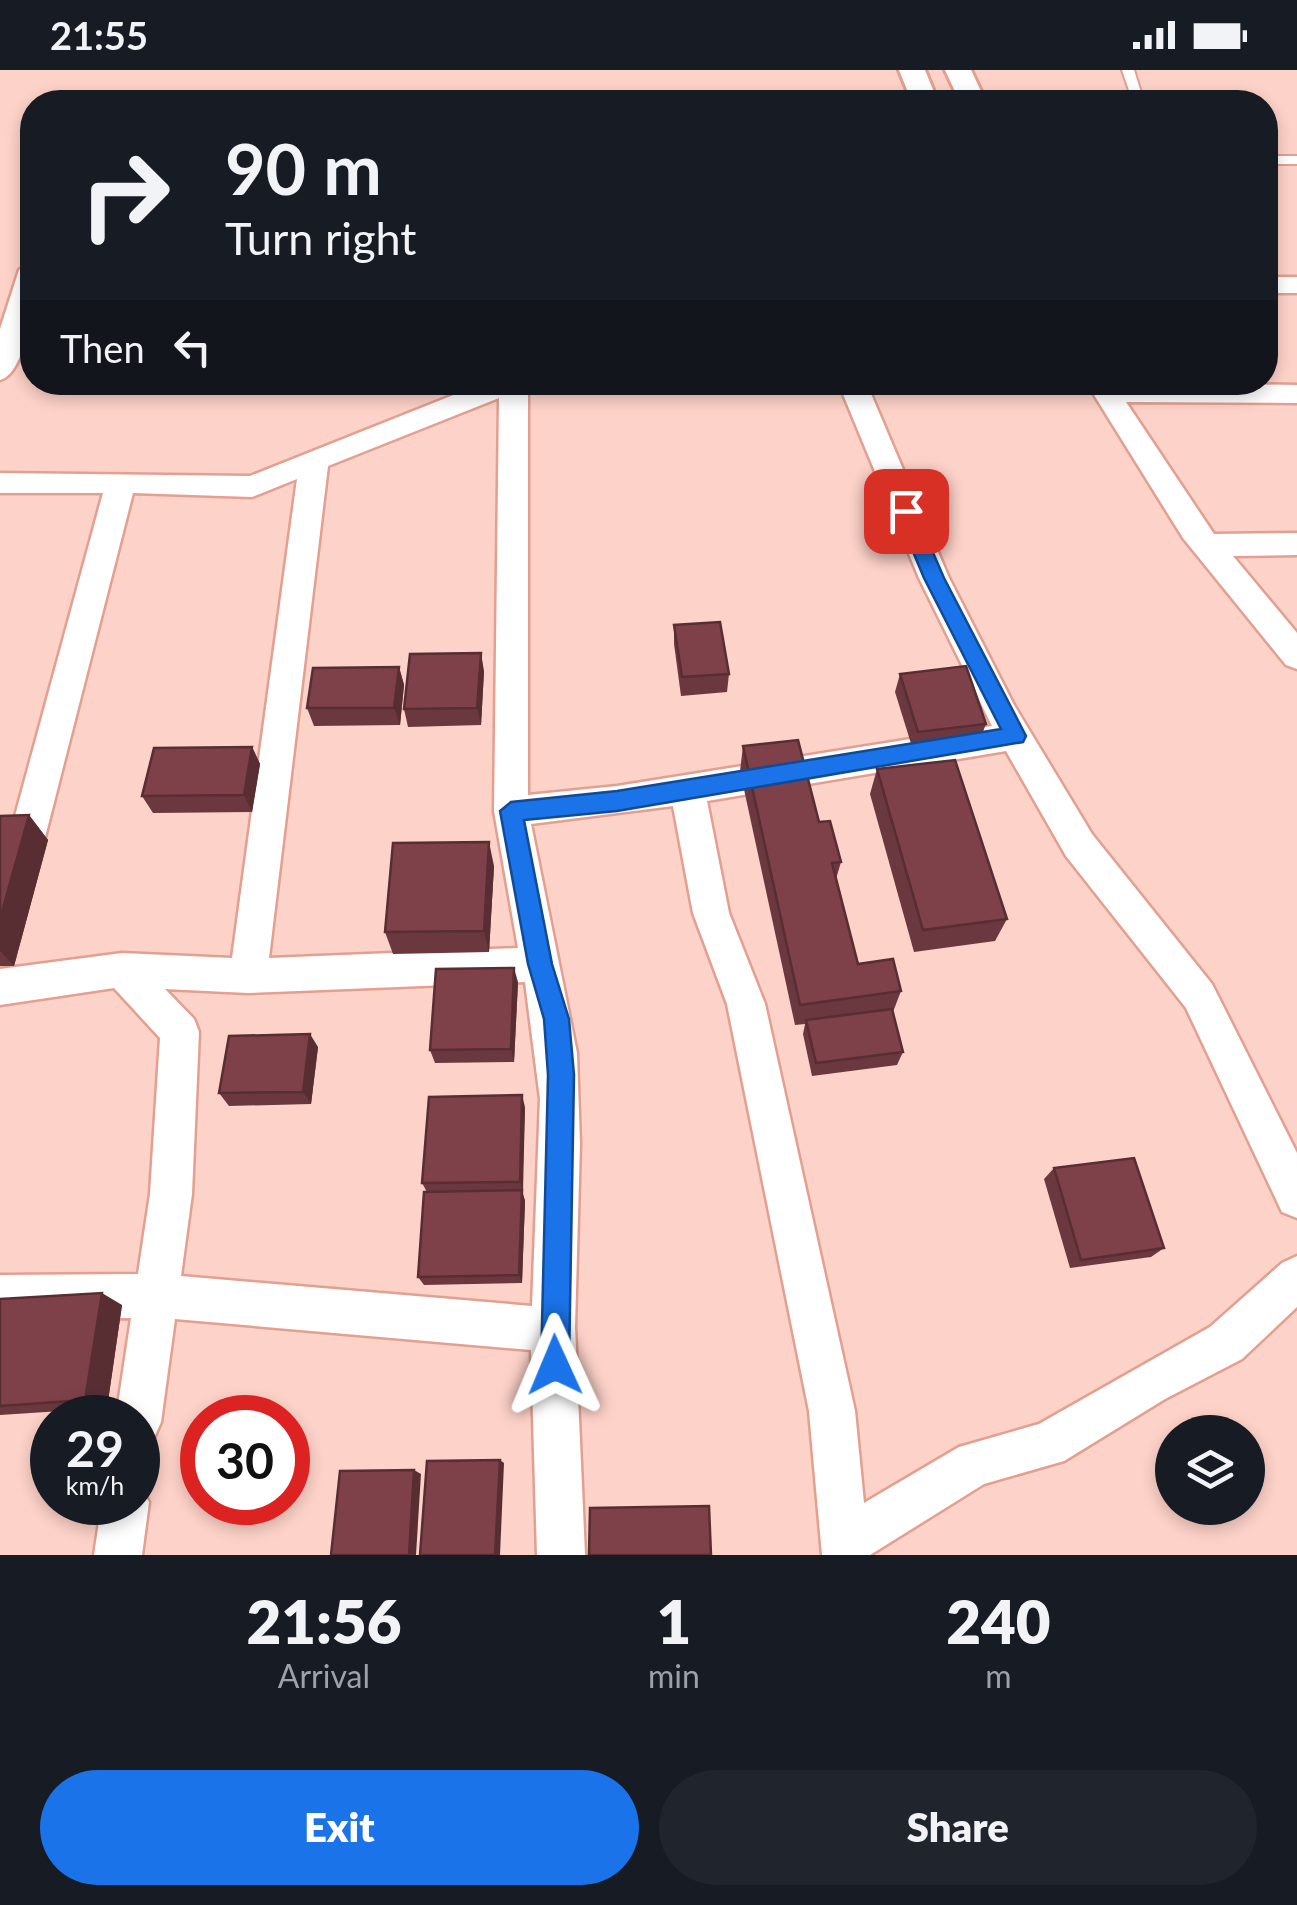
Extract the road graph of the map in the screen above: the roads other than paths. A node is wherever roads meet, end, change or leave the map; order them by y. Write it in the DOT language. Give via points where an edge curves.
graph roads {
  1 [pos="20,308"];
  2 [pos="0,371"];
  3 [pos="482,395"];
  4 [pos="514,395"];
  5 [pos="857,395"];
  6 [pos="1107,395"];
  7 [pos="314,459"];
  8 [pos="0,483"];
  9 [pos="121,483"];
  10 [pos="1297,544"];
  11 [pos="1206,545"];
  12 [pos="1297,656"];
  13 [pos="1015,736"];
  14 [pos="687,789"];
  15 [pos="511,811"];
  16 [pos="0,939"];
  17 [pos="540,964"];
  18 [pos="122,970"];
  19 [pos="248,976"];
  20 [pos="0,988"];
  21 [pos="1297,1196"];
  22 [pos="1297,1278"];
  23 [pos="156,1296"];
  24 [pos="0,1297"];
  25 [pos="553,1330"];
  26 [pos="142,1395"];
  27 [pos="123,1525"];
  28 [pos="845,1548"];
  29 [pos="118,1555"];
  30 [pos="561,1555"];
  1 -- 2 [label="street"];
  3 -- 7 [label="street"];
  4 -- 15 [label="street"];
  5 -- 13 [label="street" via="934,578"];
  6 -- 11 [label="street"];
  7 -- 9 [label="street" via="252,487"];
  7 -- 19 [label="street"];
  8 -- 9 [label="street"];
  9 -- 16 [label="street"];
  10 -- 11 [label="street"];
  11 -- 12 [label="street"];
  13 -- 14 [label="street"];
  13 -- 21 [label="street" via="1079,845 1199,996"];
  14 -- 15 [label="street"];
  14 -- 28 [label="street" via="712,913 746,1004 828,1393"];
  15 -- 17 [label="street"];
  17 -- 19 [label="street"];
  17 -- 25 [label="street" via="556,1019 561,1075"];
  18 -- 19 [label="street"];
  18 -- 20 [label="street"];
  18 -- 23 [label="street" via="180,1032"];
  22 -- 28 [label="street" via="1226,1343 1048,1446 974,1462"];
  23 -- 24 [label="street"];
  23 -- 25 [label="street"];
  23 -- 26 [label="street"];
  25 -- 30 [label="street"];
  27 -- 29 [label="street"];
}
